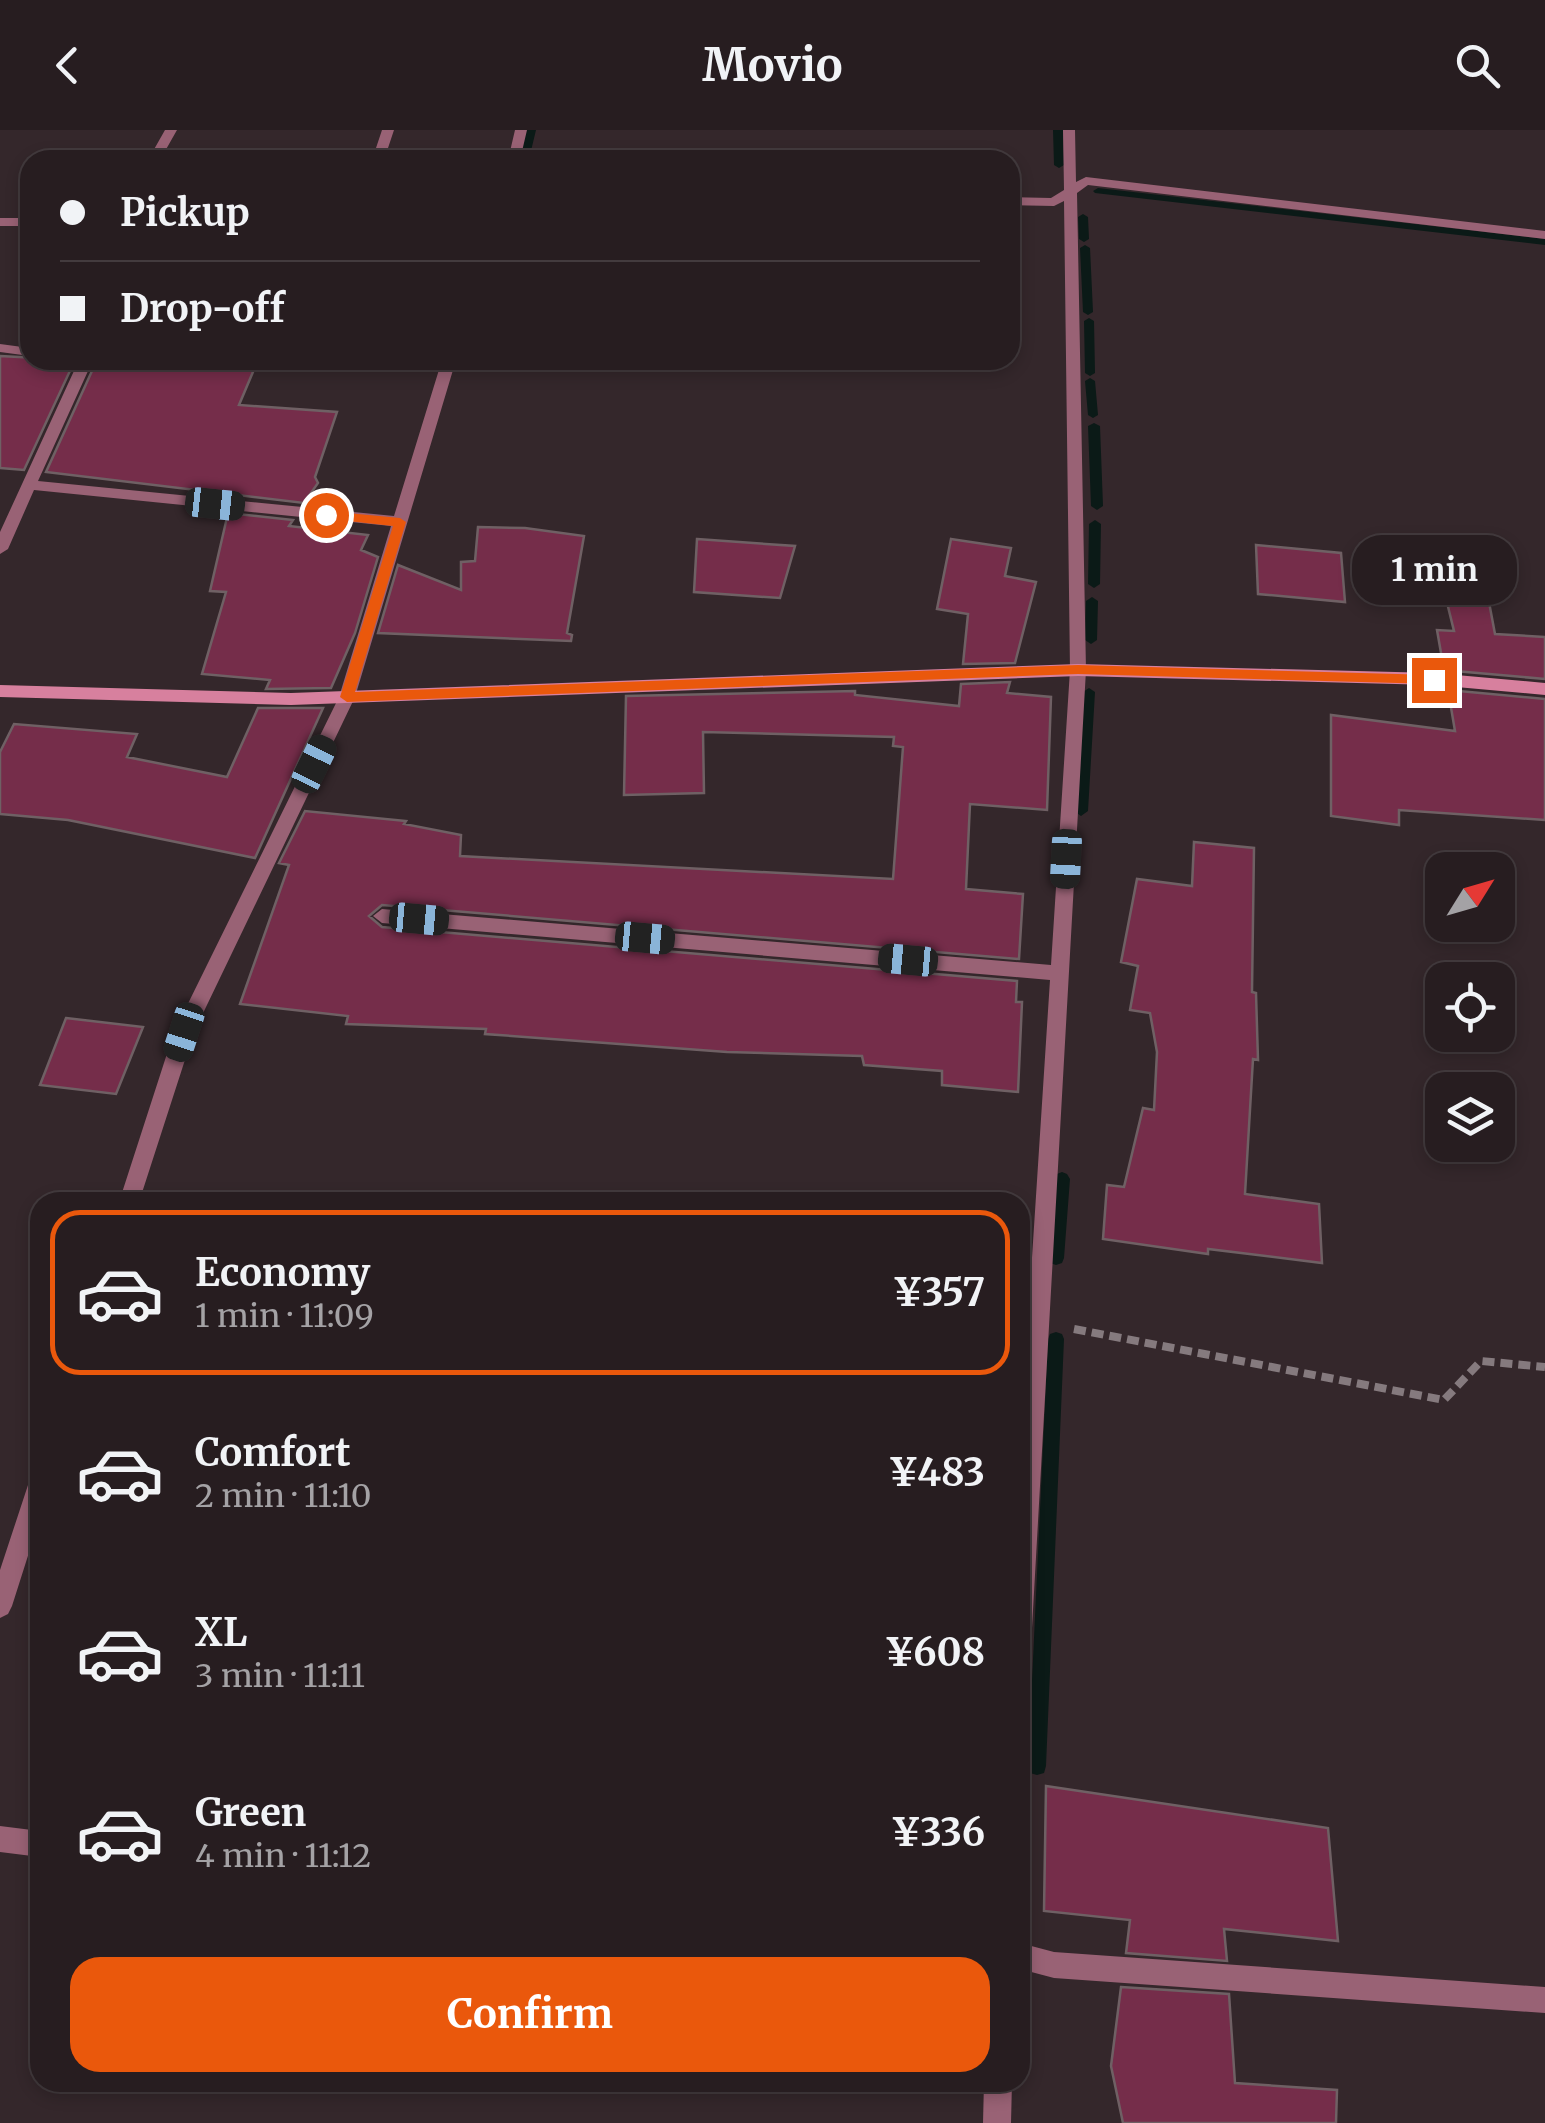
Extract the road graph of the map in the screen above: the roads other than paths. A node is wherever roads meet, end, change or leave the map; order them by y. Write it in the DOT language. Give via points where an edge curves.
graph roads {
  1 [pos="1068,130"];
  2 [pos="1068,193"];
  3 [pos="1020,200"];
  4 [pos="1545,236"];
  5 [pos="82,370"];
  6 [pos="447,370"];
  7 [pos="30,485"];
  8 [pos="400,522"];
  9 [pos="0,549"];
  10 [pos="1078,670"];
  11 [pos="1545,689"];
  12 [pos="0,691"];
  13 [pos="347,697"];
  14 [pos="382,916"];
  15 [pos="1059,973"];
  16 [pos="133,1192"];
  17 [pos="1030,1467"];
  18 [pos="30,1513"];
  19 [pos="0,1606"];
  20 [pos="0,1839"];
  21 [pos="30,1843"];
  22 [pos="1030,1959"];
  23 [pos="1545,2000"];
  24 [pos="998,2092"];
  25 [pos="997,2123"];
  1 -- 2 [label="street"];
  2 -- 3 [label="street" via="1054,202"];
  2 -- 4 [label="street" via="1086,181"];
  2 -- 10 [label="street"];
  5 -- 7 [label="street"];
  6 -- 8 [label="street"];
  7 -- 8 [label="street"];
  7 -- 9 [label="street"];
  8 -- 13 [label="street"];
  10 -- 11 [label="street"];
  10 -- 13 [label="street"];
  10 -- 15 [label="street"];
  12 -- 13 [label="street"];
  13 -- 16 [label="street" via="184,1032"];
  14 -- 15 [label="street"];
  15 -- 17 [label="street"];
  18 -- 19 [label="street"];
  20 -- 21 [label="street"];
  22 -- 23 [label="street"];
  24 -- 25 [label="street"];
}
